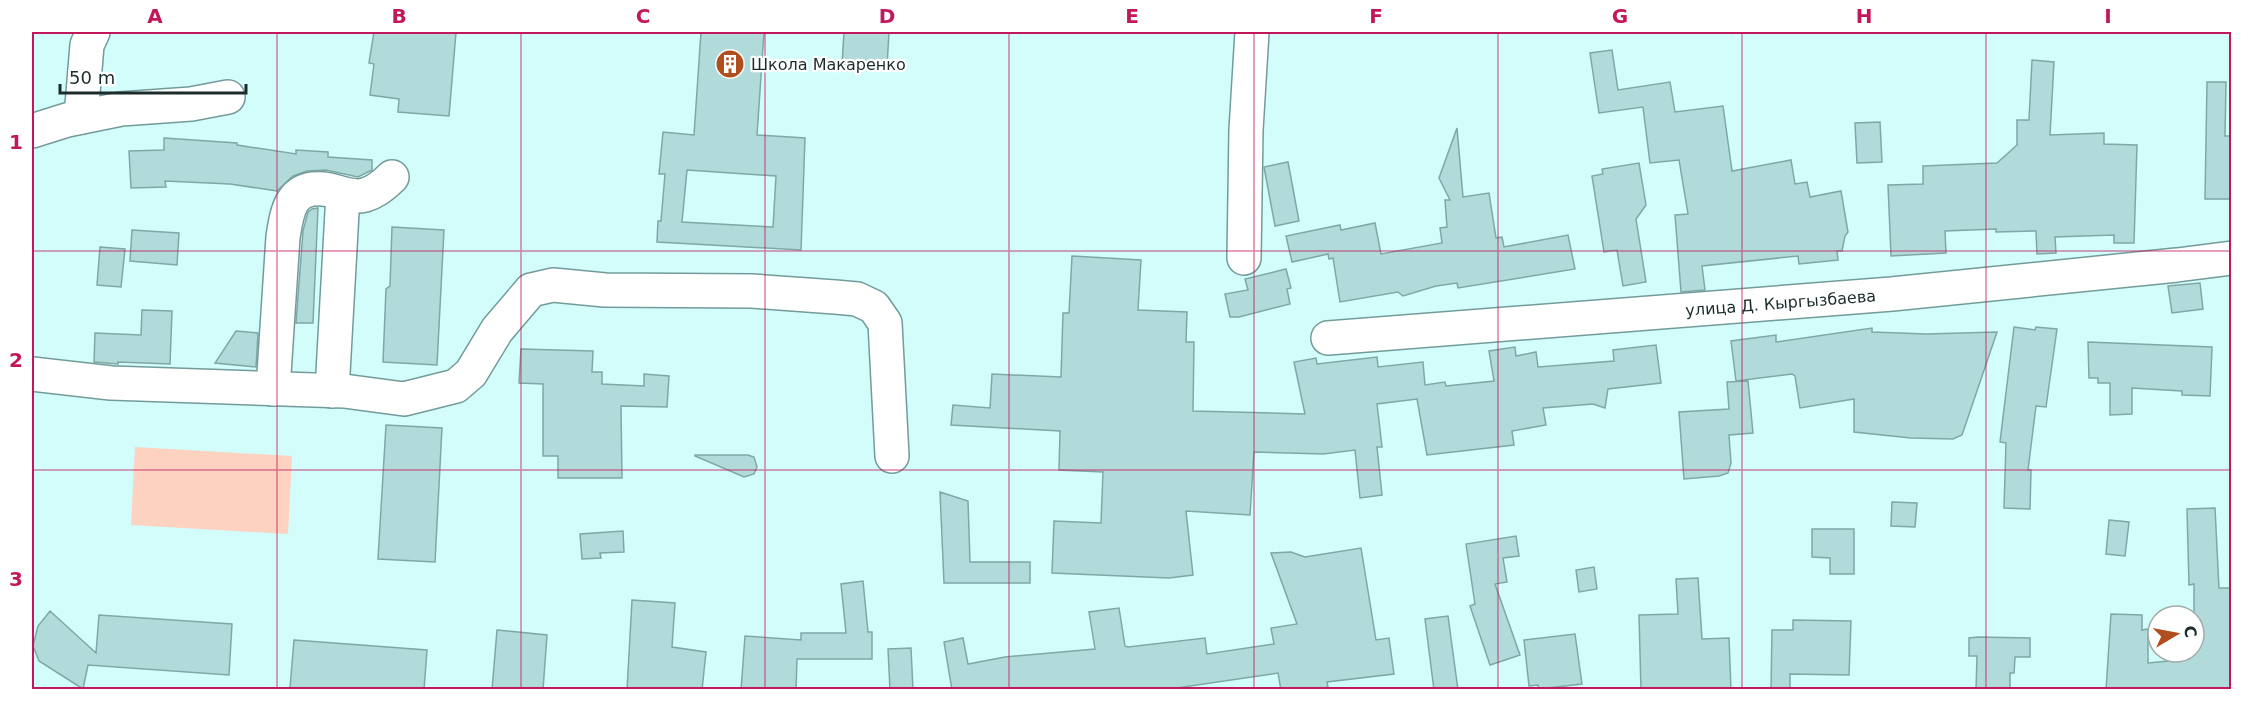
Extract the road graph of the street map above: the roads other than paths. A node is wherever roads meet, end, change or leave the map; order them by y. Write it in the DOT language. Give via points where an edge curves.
graph roads {
  1 [pos="93,32"];
  2 [pos="1252,32"];
  3 [pos="228,97"];
  4 [pos="81,117"];
  5 [pos="32,131"];
  6 [pos="392,177"];
  7 [pos="343,194"];
  8 [pos="1244,258"];
  9 [pos="2232,258"];
  10 [pos="1328,338"];
  11 [pos="32,374"];
  12 [pos="273,389"];
  13 [pos="332,391"];
  14 [pos="892,456"];
  1 -- 4 [label="street" via="87,45"];
  2 -- 8 [label="street"];
  3 -- 4 [label="street" via="191,104 121,108"];
  4 -- 5 [label="street"];
  6 -- 7 [label="street" via="362,196"];
  7 -- 12 [label="street" via="322,188 304,192 294,197 286,213"];
  7 -- 13 [label="street"];
  9 -- 10 [label="street, улица Д. Кыргызбаева" via="1892,294"];
  11 -- 12 [label="street" via="111,383"];
  12 -- 13 [label="street"];
  13 -- 14 [label="street" via="404,399 456,386 471,373 497,330 531,290 553,285 605,290 753,291 857,299 874,307 885,323"];
}
